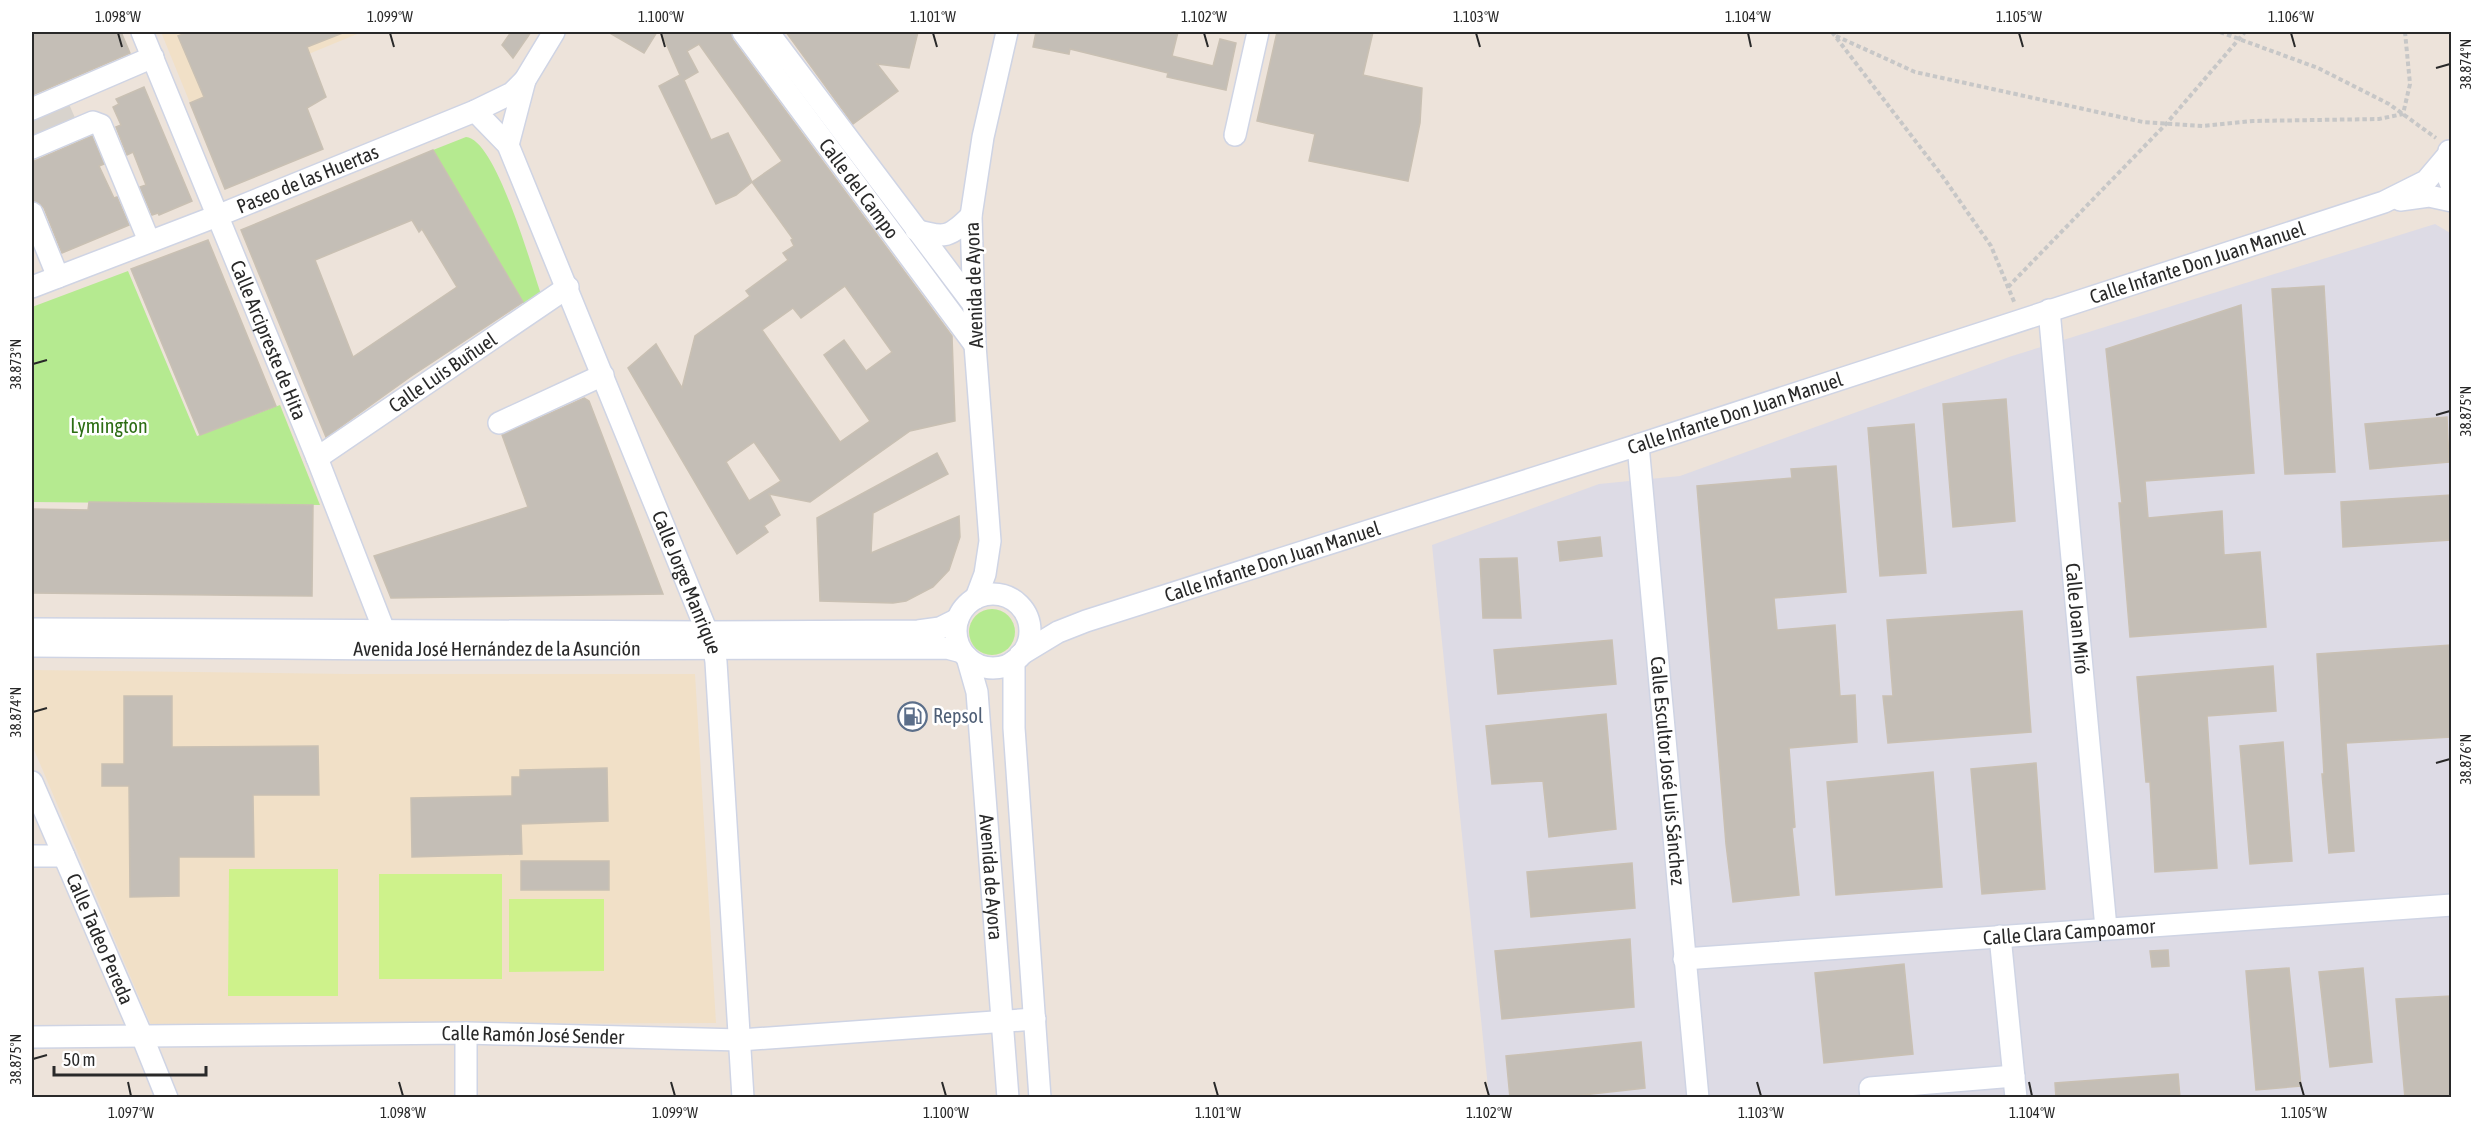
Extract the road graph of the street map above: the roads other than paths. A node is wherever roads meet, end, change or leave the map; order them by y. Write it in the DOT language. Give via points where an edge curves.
graph roads {
  1 [pos="142,32"];
  2 [pos="554,32"];
  3 [pos="742,32"];
  4 [pos="768,32"];
  5 [pos="1007,32"];
  6 [pos="1258,32"];
  7 [pos="153,57"];
  8 [pos="525,80"];
  9 [pos="65,95"];
  10 [pos="32,109"];
  11 [pos="475,111"];
  12 [pos="79,127"];
  13 [pos="1236,135"];
  14 [pos="508,145"];
  15 [pos="32,148"];
  16 [pos="2450,149"];
  17 [pos="2451,187"];
  18 [pos="2451,201"];
  19 [pos="2384,202"];
  20 [pos="32,213"];
  21 [pos="218,216"];
  22 [pos="971,216"];
  23 [pos="916,230"];
  24 [pos="149,241"];
  25 [pos="58,277"];
  26 [pos="32,287"];
  27 [pos="567,287"];
  28 [pos="973,304"];
  29 [pos="2049,310"];
  30 [pos="975,345"];
  31 [pos="603,375"];
  32 [pos="499,423"];
  33 [pos="1638,445"];
  34 [pos="317,458"];
  35 [pos="990,541"];
  36 [pos="976,598"];
  37 [pos="1022,610"];
  38 [pos="958,619"];
  39 [pos="1086,621"];
  40 [pos="32,629"];
  41 [pos="389,640"];
  42 [pos="710,641"];
  43 [pos="32,646"];
  44 [pos="965,654"];
  45 [pos="1017,658"];
  46 [pos="32,782"];
  47 [pos="32,856"];
  48 [pos="64,856"];
  49 [pos="2451,905"];
  50 [pos="2106,928"];
  51 [pos="2000,936"];
  52 [pos="1684,959"];
  53 [pos="1035,1019"];
  54 [pos="1002,1021"];
  55 [pos="466,1033"];
  56 [pos="142,1036"];
  57 [pos="32,1037"];
  58 [pos="740,1040"];
  59 [pos="2014,1076"];
  60 [pos="167,1098"];
  61 [pos="466,1098"];
  62 [pos="743,1098"];
  63 [pos="1008,1098"];
  64 [pos="1040,1098"];
  65 [pos="1698,1098"];
  66 [pos="1871,1098"];
  67 [pos="2016,1098"];
  1 -- 7 [label="street, Calle Arcipreste de Hita"];
  2 -- 8 [label="street, Paseo de las Huertas"];
  3 -- 30 [label="street, Calle del Campo"];
  4 -- 23 [label="street, Calle del Campo"];
  5 -- 22 [label="street, Avenida de Ayora" via="981,147"];
  6 -- 13 [label="street"];
  7 -- 9 [label="street"];
  7 -- 21 [label="street, Calle Arcipreste de Hita"];
  8 -- 11 [label="street, Paseo de las Huertas" via="512,93"];
  8 -- 14 [label="street"];
  9 -- 10 [label="street"];
  9 -- 12 [label="street"];
  11 -- 14 [label="street, Calle Jorge Manrique"];
  11 -- 21 [label="street, Paseo de las Huertas"];
  12 -- 15 [label="street"];
  12 -- 24 [label="street" via="93,122 101,126"];
  14 -- 27 [label="street, Calle Jorge Manrique"];
  16 -- 17 [label="street"];
  16 -- 19 [label="street, Calle Infante Don Juan Manuel" via="2426,181"];
  18 -- 19 [label="street, Calle Infante Don Juan Manuel" via="2429,196"];
  19 -- 29 [label="street, Calle Infante Don Juan Manuel"];
  20 -- 25 [label="street"];
  21 -- 24 [label="street, Paseo de las Huertas"];
  21 -- 34 [label="street, Calle Arcipreste de Hita"];
  22 -- 23 [label="street, Calle del Campo" via="956,231 944,236"];
  22 -- 28 [label="street, Avenida de Ayora"];
  23 -- 28 [label="street, Calle del Campo"];
  24 -- 25 [label="street, Paseo de las Huertas"];
  25 -- 26 [label="street, Paseo de las Huertas"];
  27 -- 31 [label="street, Calle Jorge Manrique"];
  27 -- 34 [label="street, Calle Luis Buñuel"];
  28 -- 30 [label="street, Avenida de Ayora"];
  29 -- 33 [label="street, Calle Infante Don Juan Manuel"];
  29 -- 50 [label="street, Calle Joan Miró"];
  30 -- 35 [label="street, Avenida de Ayora"];
  31 -- 32 [label="street"];
  31 -- 42 [label="street, Calle Jorge Manrique"];
  33 -- 39 [label="street, Calle Infante Don Juan Manuel"];
  33 -- 52 [label="street, Calle Escultor José Luis Sánchez"];
  34 -- 41 [label="street, Calle Arcipreste de Hita"];
  35 -- 36 [label="street, Avenida de Ayora" via="985,574"];
  35 -- 37 [label="street, Avenida de Ayora" via="1003,582"];
  36 -- 37 [label="street" via="998,594"];
  36 -- 38 [label="street" via="966,605"];
  37 -- 39 [label="street, Calle Infante Don Juan Manuel" via="1059,624"];
  37 -- 45 [label="street" via="1029,636"];
  38 -- 42 [label="street, Avenida José Hernández de la Asunción" via="940,628 918,631"];
  38 -- 44 [label="street" via="956,632"];
  39 -- 45 [label="street, Calle Infante Don Juan Manuel" via="1058,632"];
  40 -- 41 [label="street, Avenida José Hernández de la Asunción"];
  41 -- 42 [label="street, Avenida José Hernández de la Asunción"];
  41 -- 43 [label="street, Avenida José Hernández de la Asunción"];
  42 -- 44 [label="street, Avenida José Hernández de la Asunción" via="947,648"];
  42 -- 58 [label="street, Calle Jorge Manrique"];
  44 -- 45 [label="street" via="974,663 988,667"];
  44 -- 54 [label="street, Avenida de Ayora" via="976,692"];
  45 -- 53 [label="street, Avenida de Ayora" via="1014,718"];
  46 -- 48 [label="street, Calle Tadeo Pereda"];
  47 -- 48 [label="street"];
  48 -- 56 [label="street, Calle Tadeo Pereda"];
  49 -- 50 [label="street, Calle Clara Campoamor"];
  50 -- 51 [label="street, Calle Clara Campoamor"];
  51 -- 52 [label="street, Calle Clara Campoamor"];
  51 -- 59 [label="street"];
  52 -- 65 [label="street, Calle Escultor José Luis Sánchez"];
  53 -- 54 [label="street, Calle Ramón José Sender"];
  53 -- 64 [label="street, Avenida de Ayora"];
  54 -- 58 [label="street, Calle Ramón José Sender"];
  54 -- 63 [label="street, Avenida de Ayora"];
  55 -- 56 [label="street, Calle Ramón José Sender"];
  55 -- 58 [label="street, Calle Ramón José Sender"];
  55 -- 61 [label="street"];
  56 -- 57 [label="street, Calle Ramón José Sender"];
  56 -- 60 [label="street, Calle Tadeo Pereda"];
  58 -- 62 [label="street, Calle Jorge Manrique"];
  59 -- 66 [label="street" via="1870,1089"];
  59 -- 67 [label="street"];
}
